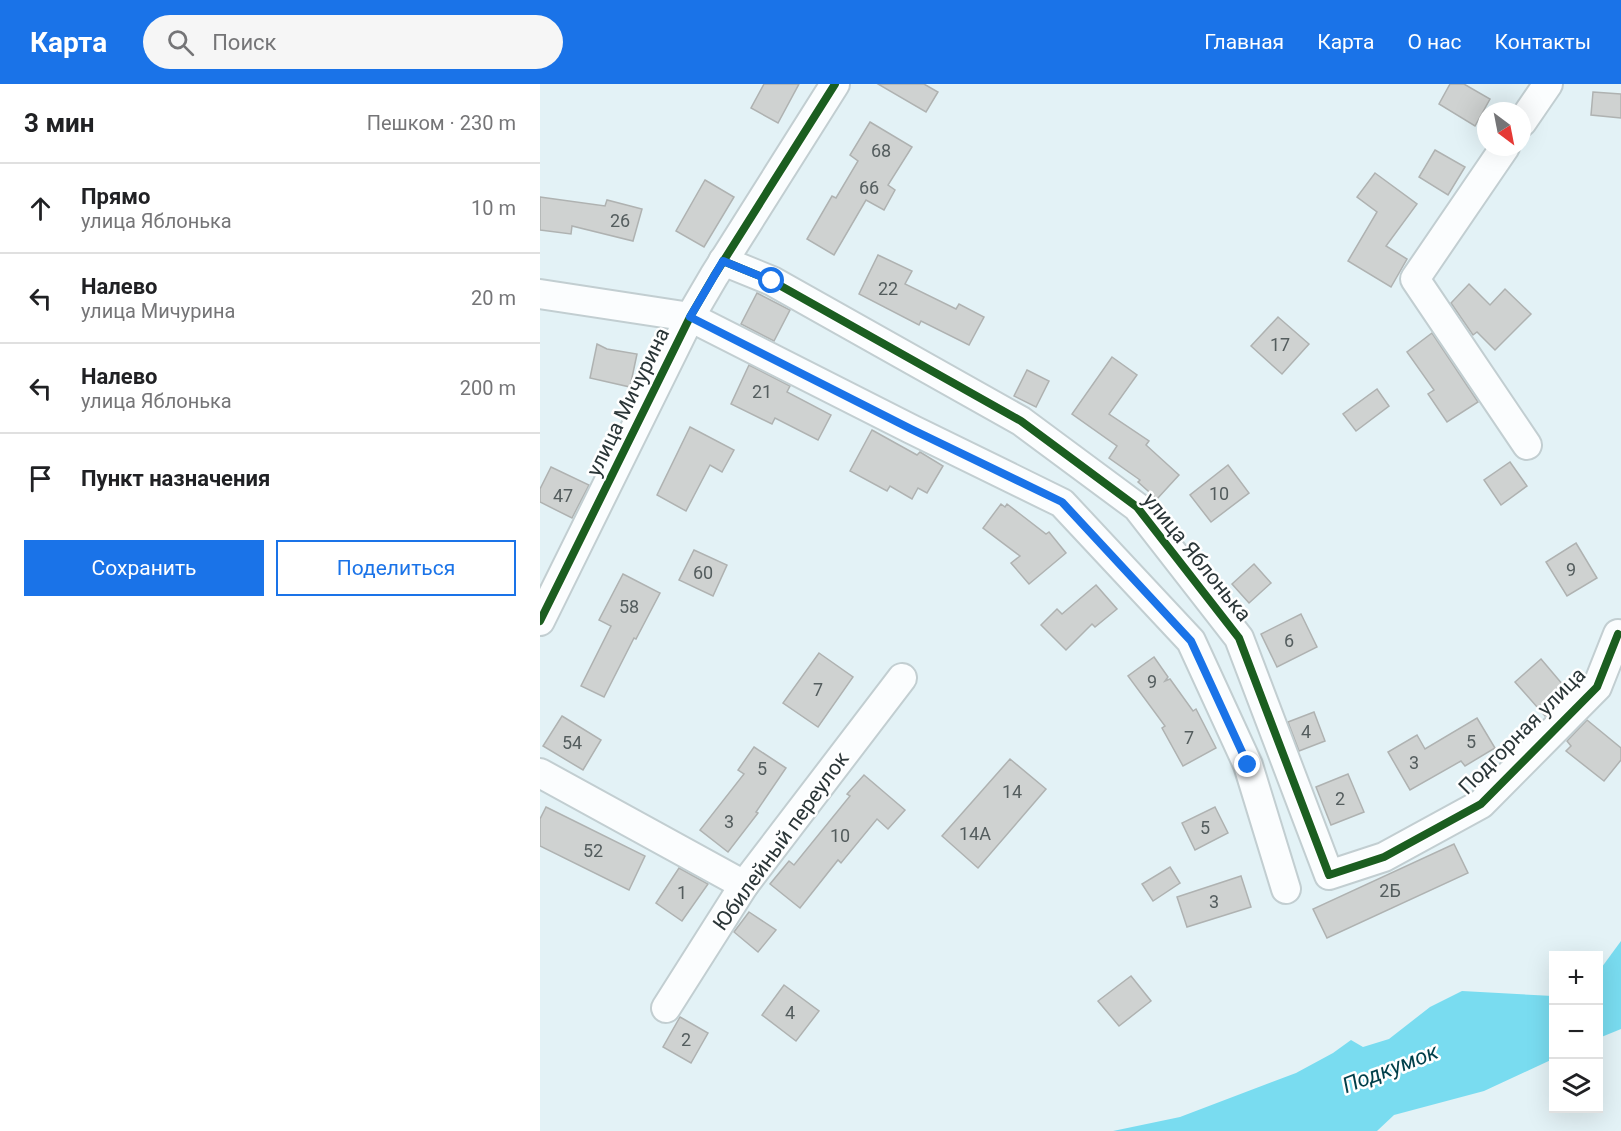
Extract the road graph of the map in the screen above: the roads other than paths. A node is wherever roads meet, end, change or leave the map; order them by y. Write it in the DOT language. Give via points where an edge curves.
graph roads {
  1 [pos="835,84"];
  2 [pos="1548,84"];
  3 [pos="1531,109"];
  4 [pos="1499,156"];
  5 [pos="723,261"];
  6 [pos="540,294"];
  7 [pos="690,317"];
  8 [pos="1527,445"];
  9 [pos="540,621"];
  10 [pos="1618,634"];
  11 [pos="902,678"];
  12 [pos="540,773"];
  13 [pos="1329,875"];
  14 [pos="744,885"];
  15 [pos="1286,889"];
  16 [pos="666,1008"];
  1 -- 5 [label="street, улица Мичурина"];
  2 -- 3 [label="street"];
  4 -- 8 [label="street" via="1415,279"];
  5 -- 7 [label="street, улица Мичурина"];
  5 -- 13 [label="street, улица Яблонька" via="772,281 1021,421 1137,507 1239,638"];
  6 -- 7 [label="street"];
  7 -- 9 [label="street, улица Мичурина"];
  7 -- 15 [label="street" via="1062,502 1191,641 1248,765"];
  10 -- 13 [label="street, Подгорная улица" via="1597,687 1481,804 1384,857"];
  11 -- 14 [label="street, Юбилейный переулок"];
  12 -- 14 [label="street"];
  14 -- 16 [label="street, Юбилейный переулок"];
}
